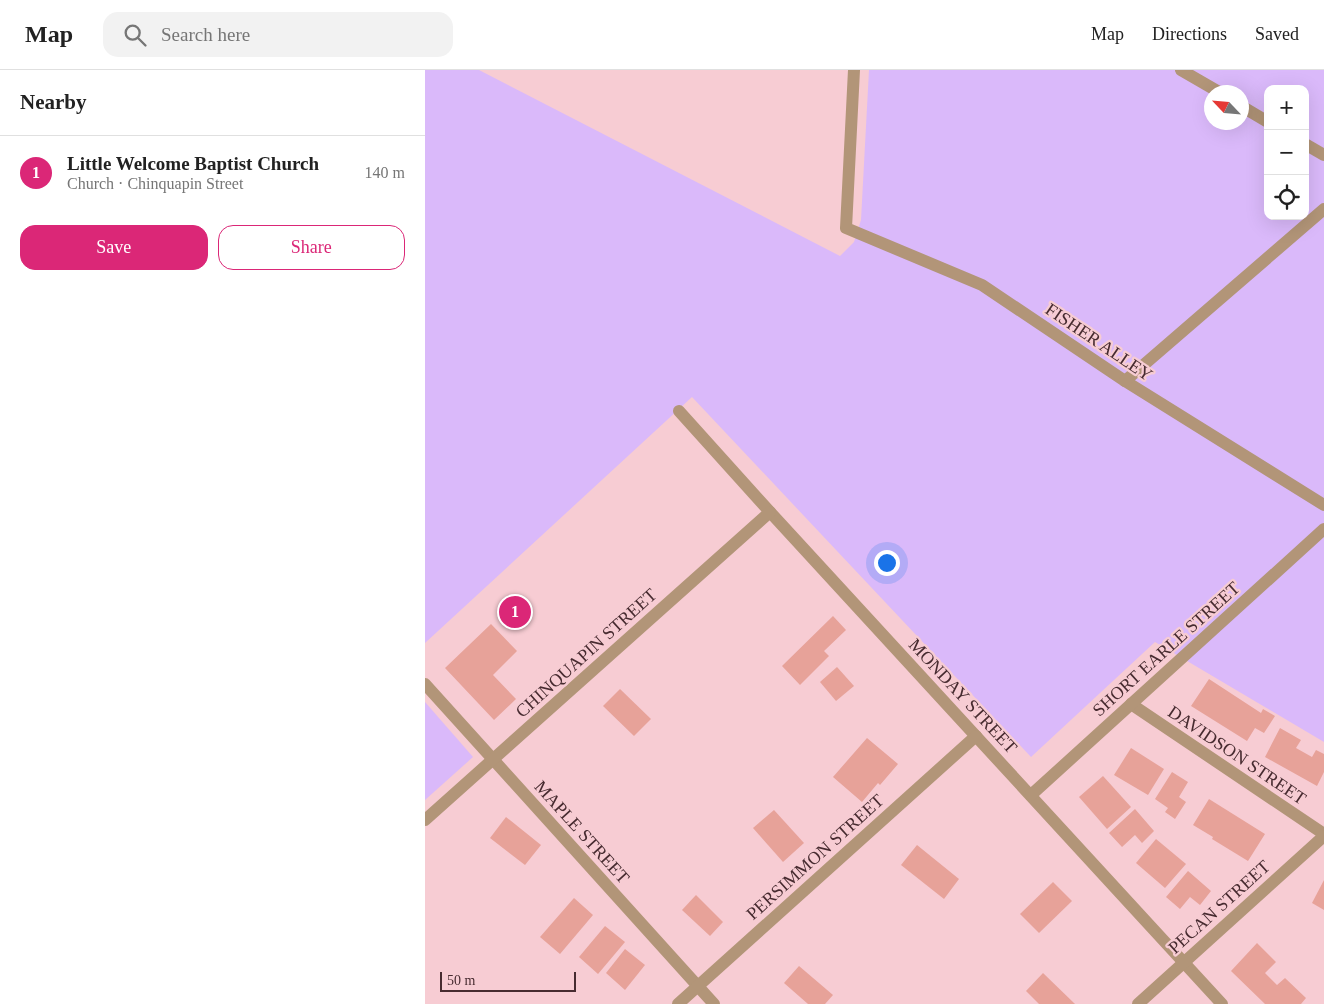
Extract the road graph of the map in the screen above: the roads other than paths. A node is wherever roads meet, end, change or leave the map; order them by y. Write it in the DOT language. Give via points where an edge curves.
graph roads {
  1 [pos="854,70"];
  2 [pos="1181,70"];
  3 [pos="1207,85"];
  4 [pos="1249,111"];
  5 [pos="1264,120"];
  6 [pos="1309,146"];
  7 [pos="1324,155"];
  8 [pos="1324,209"];
  9 [pos="1125,382"];
  10 [pos="679,411"];
  11 [pos="1324,505"];
  12 [pos="770,512"];
  13 [pos="1324,529"];
  14 [pos="425,684"];
  15 [pos="1131,704"];
  16 [pos="976,736"];
  17 [pos="493,760"];
  18 [pos="1031,795"];
  19 [pos="425,820"];
  20 [pos="1324,835"];
  21 [pos="1185,962"];
  22 [pos="698,986"];
  23 [pos="678,1004"];
  24 [pos="714,1004"];
  25 [pos="1138,1004"];
  26 [pos="1222,1004"];
  1 -- 9 [label="street, FISHER ALLEY" via="846,228 982,286"];
  2 -- 3 [label="street"];
  4 -- 5 [label="street"];
  6 -- 7 [label="street"];
  8 -- 9 [label="street"];
  9 -- 11 [label="street, FISHER ALLEY"];
  10 -- 12 [label="street, MONDAY STREET"];
  12 -- 16 [label="street, MONDAY STREET"];
  12 -- 17 [label="street, CHINQUAPIN STREET"];
  13 -- 15 [label="street, SHORT EARLE STREET"];
  14 -- 17 [label="street, MAPLE STREET"];
  15 -- 18 [label="street, SHORT EARLE STREET"];
  15 -- 20 [label="street, DAVIDSON STREET"];
  16 -- 18 [label="street, MONDAY STREET"];
  16 -- 22 [label="street, PERSIMMON STREET"];
  17 -- 19 [label="street, CHINQUAPIN STREET"];
  17 -- 22 [label="street, MAPLE STREET"];
  18 -- 21 [label="street, MONDAY STREET"];
  20 -- 21 [label="street, PECAN STREET"];
  21 -- 25 [label="street, PECAN STREET"];
  21 -- 26 [label="street, MONDAY STREET"];
  22 -- 23 [label="street, PERSIMMON STREET"];
  22 -- 24 [label="street, MAPLE STREET"];
}
